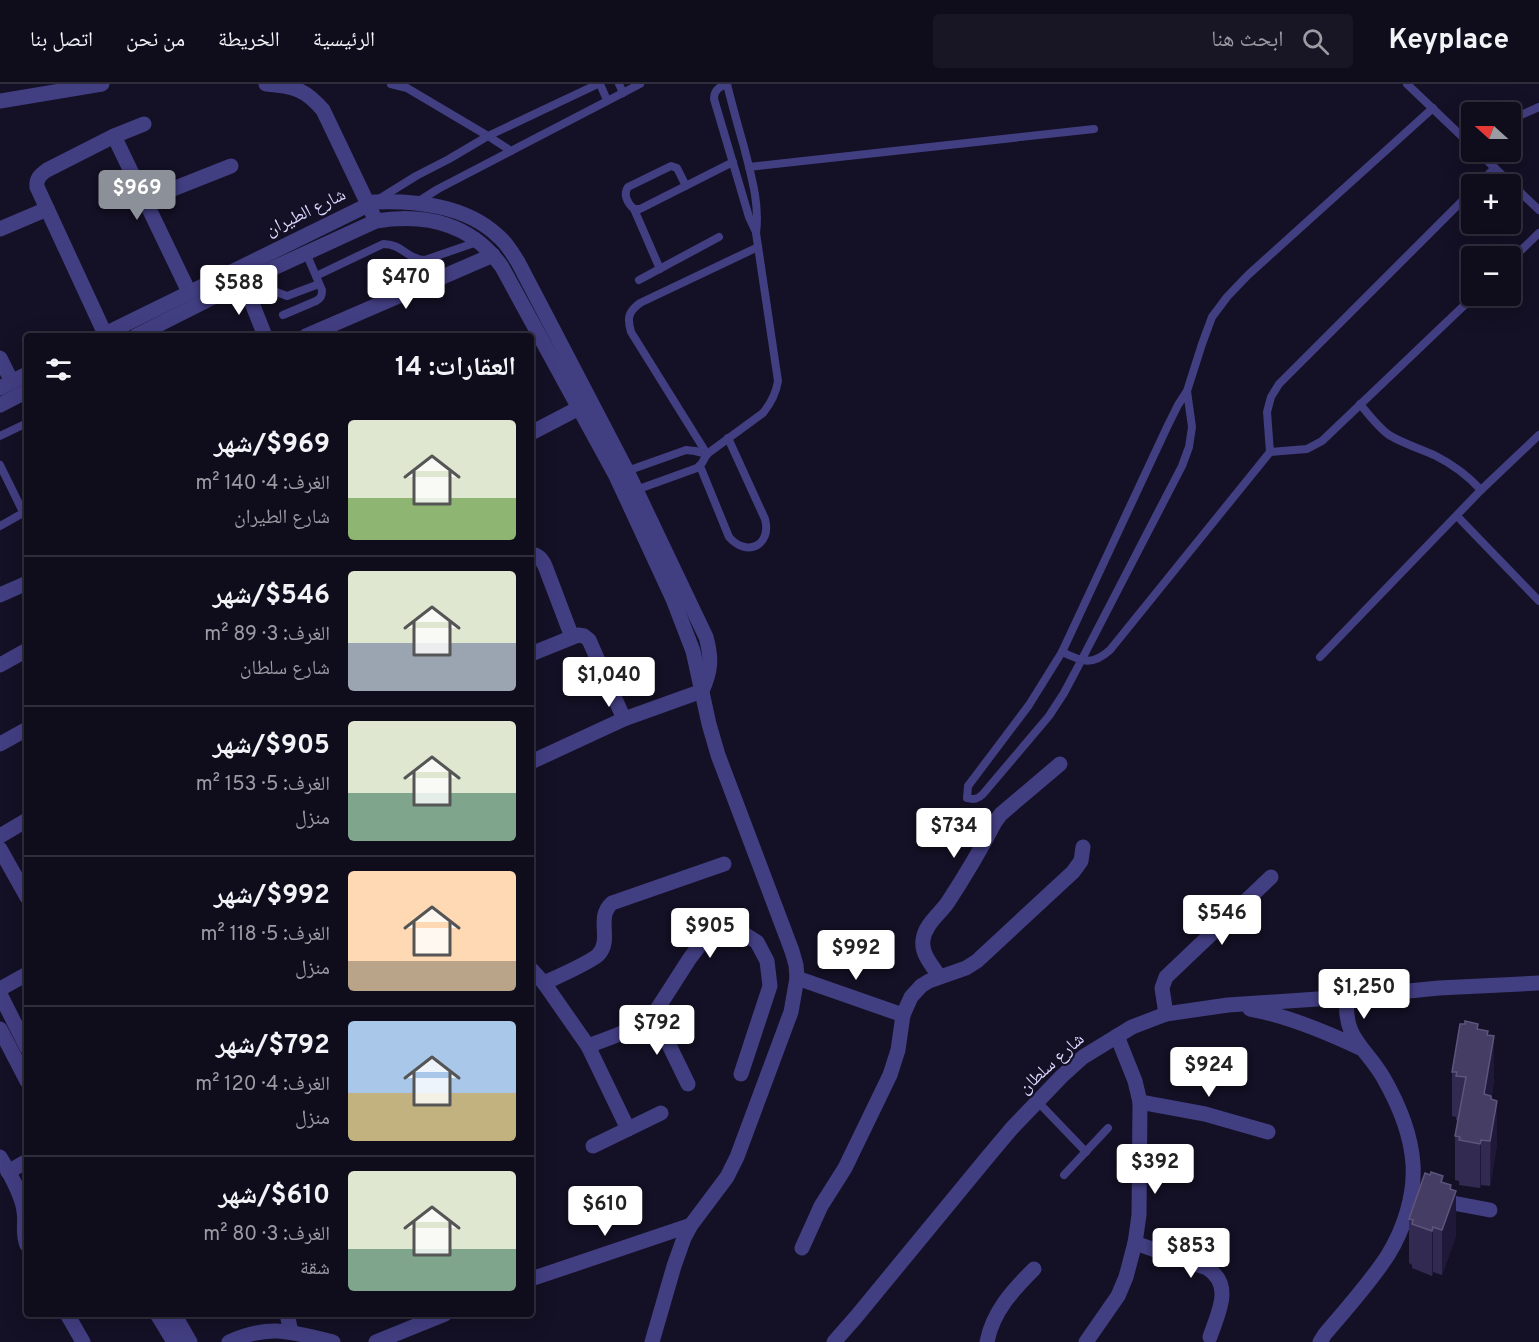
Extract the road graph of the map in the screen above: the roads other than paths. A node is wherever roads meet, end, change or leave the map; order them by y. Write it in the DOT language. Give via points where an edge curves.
graph roads {
  1 [pos="102,84"];
  2 [pos="266,84"];
  3 [pos="391,84"];
  4 [pos="599,84"];
  5 [pos="619,84"];
  6 [pos="640,84"];
  7 [pos="727,84"];
  8 [pos="1407,84"];
  9 [pos="405,86"];
  10 [pos="623,93"];
  11 [pos="607,100"];
  12 [pos="0,101"];
  13 [pos="1539,107"];
  14 [pos="1433,108"];
  15 [pos="1521,115"];
  16 [pos="144,124"];
  17 [pos="1095,129"];
  18 [pos="1461,133"];
  19 [pos="114,136"];
  20 [pos="488,136"];
  21 [pos="511,151"];
  22 [pos="733,162"];
  23 [pos="1489,162"];
  24 [pos="231,166"];
  25 [pos="749,167"];
  26 [pos="1495,168"];
  27 [pos="1489,174"];
  28 [pos="686,186"];
  29 [pos="145,200"];
  30 [pos="1461,202"];
  31 [pos="371,203"];
  32 [pos="416,203"];
  33 [pos="634,209"];
  34 [pos="47,210"];
  35 [pos="1539,210"];
  36 [pos="376,220"];
  37 [pos="0,229"];
  38 [pos="756,233"];
  39 [pos="1539,233"];
  40 [pos="719,237"];
  41 [pos="478,241"];
  42 [pos="758,247"];
  43 [pos="1521,250"];
  44 [pos="306,253"];
  45 [pos="493,255"];
  46 [pos="660,269"];
  47 [pos="318,280"];
  48 [pos="639,280"];
  49 [pos="241,283"];
  50 [pos="189,292"];
  51 [pos="250,298"];
  52 [pos="1463,306"];
  53 [pos="283,315"];
  54 [pos="102,333"];
  55 [pos="107,333"];
  56 [pos="142,333"];
  57 [pos="265,333"];
  58 [pos="313,333"];
  59 [pos="0,358"];
  60 [pos="24,376"];
  61 [pos="6,385"];
  62 [pos="1187,391"];
  63 [pos="24,393"];
  64 [pos="1360,404"];
  65 [pos="0,405"];
  66 [pos="579,408"];
  67 [pos="24,424"];
  68 [pos="534,431"];
  69 [pos="1539,435"];
  70 [pos="0,436"];
  71 [pos="728,438"];
  72 [pos="1270,452"];
  73 [pos="707,454"];
  74 [pos="0,465"];
  75 [pos="700,466"];
  76 [pos="621,473"];
  77 [pos="636,490"];
  78 [pos="1481,490"];
  79 [pos="24,514"];
  80 [pos="24,516"];
  81 [pos="1457,516"];
  82 [pos="0,526"];
  83 [pos="534,554"];
  84 [pos="24,584"];
  85 [pos="0,595"];
  86 [pos="1539,601"];
  87 [pos="572,637"];
  88 [pos="24,652"];
  89 [pos="1062,652"];
  90 [pos="534,653"];
  91 [pos="1320,657"];
  92 [pos="1081,661"];
  93 [pos="0,665"];
  94 [pos="702,691"];
  95 [pos="624,719"];
  96 [pos="24,731"];
  97 [pos="0,744"];
  98 [pos="534,761"];
  99 [pos="1060,764"];
  100 [pos="24,822"];
  101 [pos="0,836"];
  102 [pos="1083,847"];
  103 [pos="0,849"];
  104 [pos="724,864"];
  105 [pos="1271,877"];
  106 [pos="24,892"];
  107 [pos="534,972"];
  108 [pos="24,976"];
  109 [pos="939,976"];
  110 [pos="797,978"];
  111 [pos="1539,982"];
  112 [pos="544,983"];
  113 [pos="0,989"];
  114 [pos="0,994"];
  115 [pos="1347,997"];
  116 [pos="1228,1005"];
  117 [pos="654,1014"];
  118 [pos="1166,1014"];
  119 [pos="903,1015"];
  120 [pos="0,1029"];
  121 [pos="1117,1036"];
  122 [pos="24,1042"];
  123 [pos="588,1046"];
  124 [pos="1362,1049"];
  125 [pos="741,1074"];
  126 [pos="24,1075"];
  127 [pos="688,1084"];
  128 [pos="1038,1102"];
  129 [pos="1140,1102"];
  130 [pos="661,1113"];
  131 [pos="1108,1128"];
  132 [pos="628,1129"];
  133 [pos="1268,1132"];
  134 [pos="593,1146"];
  135 [pos="1086,1152"];
  136 [pos="0,1158"];
  137 [pos="24,1163"];
  138 [pos="8,1172"];
  139 [pos="1064,1175"];
  140 [pos="1410,1195"];
  141 [pos="24,1208"];
  142 [pos="1490,1210"];
  143 [pos="690,1225"];
  144 [pos="1135,1243"];
  145 [pos="802,1248"];
  146 [pos="1034,1269"];
  147 [pos="534,1278"];
  148 [pos="69,1317"];
  149 [pos="160,1317"];
  150 [pos="176,1317"];
  151 [pos="288,1317"];
  152 [pos="438,1317"];
  153 [pos="291,1332"];
  154 [pos="1210,1338"];
  155 [pos="83,1342"];
  156 [pos="174,1342"];
  157 [pos="189,1342"];
  158 [pos="228,1342"];
  159 [pos="333,1342"];
  160 [pos="376,1342"];
  161 [pos="652,1342"];
  162 [pos="834,1342"];
  163 [pos="987,1342"];
  164 [pos="1086,1342"];
  165 [pos="1320,1342"];
  1 -- 12 [label="street"];
  2 -- 31 [label="street" via="282,85 312,97 323,110"];
  3 -- 9 [label="lane"];
  4 -- 11 [label="lane"];
  4 -- 20 [label="lane"];
  5 -- 10 [label="lane"];
  6 -- 10 [label="lane"];
  7 -- 22 [label="lane" via="719,87 714,99"];
  7 -- 25 [label="lane"];
  8 -- 14 [label="lane"];
  9 -- 20 [label="lane"];
  10 -- 11 [label="lane"];
  11 -- 21 [label="lane"];
  13 -- 15 [label="lane"];
  14 -- 18 [label="lane"];
  14 -- 62 [label="lane" via="1227,297 1212,317"];
  16 -- 19 [label="street"];
  17 -- 25 [label="lane"];
  19 -- 29 [label="street"];
  19 -- 34 [label="street" via="40,175 37,187"];
  20 -- 21 [label="lane"];
  20 -- 31 [label="lane"];
  21 -- 32 [label="lane"];
  22 -- 28 [label="lane"];
  22 -- 38 [label="lane"];
  23 -- 26 [label="lane"];
  24 -- 29 [label="street"];
  25 -- 38 [label="lane" via="757,208"];
  26 -- 27 [label="lane"];
  26 -- 35 [label="lane"];
  28 -- 33 [label="lane"];
  28 -- 33 [label="lane" via="677,168 669,166 626,189"];
  29 -- 50 [label="street"];
  30 -- 72 [label="lane" via="1279,384 1268,412"];
  31 -- 32 [label="street"];
  31 -- 36 [label="street"];
  31 -- 50 [label="street, شارع الطيران"];
  32 -- 76 [label="street" via="472,218 508,247"];
  33 -- 46 [label="lane"];
  34 -- 37 [label="street"];
  34 -- 54 [label="street"];
  36 -- 41 [label="street" via="429,220"];
  36 -- 44 [label="street, شارع الطيران"];
  38 -- 42 [label="lane"];
  39 -- 43 [label="lane"];
  40 -- 46 [label="lane"];
  41 -- 45 [label="street"];
  41 -- 47 [label="lane" via="425,260 383,244"];
  42 -- 71 [label="lane" via="778,381 763,413"];
  42 -- 73 [label="lane" via="640,303 629,315 631,332"];
  44 -- 47 [label="lane"];
  44 -- 49 [label="street, شارع الطيران"];
  45 -- 58 [label="street"];
  45 -- 66 [label="street"];
  46 -- 48 [label="lane"];
  47 -- 51 [label="lane" via="287,296 271,290"];
  47 -- 53 [label="lane" via="320,299"];
  49 -- 51 [label="street"];
  49 -- 56 [label="street, شارع الطيران"];
  50 -- 55 [label="street, شارع الطيران"];
  51 -- 57 [label="street"];
  52 -- 64 [label="lane"];
  59 -- 61 [label="street"];
  60 -- 61 [label="street"];
  62 -- 89 [label="lane"];
  62 -- 92 [label="lane" via="1192,427 1182,466"];
  63 -- 65 [label="street"];
  64 -- 72 [label="lane" via="1322,441 1307,449"];
  64 -- 78 [label="lane" via="1388,434 1454,466"];
  66 -- 68 [label="street"];
  66 -- 76 [label="street"];
  67 -- 70 [label="lane"];
  69 -- 78 [label="lane"];
  71 -- 73 [label="lane"];
  71 -- 75 [label="lane" via="765,519 766,536 760,543 743,548 729,537"];
  72 -- 92 [label="lane" via="1110,650 1099,659"];
  73 -- 75 [label="lane"];
  73 -- 76 [label="lane" via="686,450"];
  74 -- 79 [label="lane"];
  75 -- 77 [label="lane"];
  76 -- 77 [label="street"];
  76 -- 94 [label="street" via="693,651"];
  77 -- 94 [label="street" via="706,637 711,661"];
  78 -- 81 [label="lane"];
  80 -- 82 [label="lane"];
  81 -- 86 [label="lane"];
  81 -- 91 [label="lane"];
  83 -- 87 [label="street" via="542,559"];
  84 -- 85 [label="street"];
  87 -- 90 [label="street"];
  87 -- 95 [label="street" via="584,636 589,640"];
  88 -- 93 [label="street"];
  89 -- 92 [label="lane"];
  89 -- 92 [label="lane" via="1029,705 968,786 967,798 979,798 1049,716"];
  94 -- 95 [label="street"];
  94 -- 110 [label="street" via="718,755 792,951"];
  95 -- 98 [label="street"];
  96 -- 97 [label="street"];
  99 -- 109 [label="street" via="1001,814 949,901 925,932 924,955"];
  100 -- 101 [label="street"];
  102 -- 109 [label="street" via="1078,867 977,962"];
  103 -- 106 [label="street"];
  104 -- 112 [label="street" via="612,903 605,910 604,943 598,955"];
  105 -- 118 [label="street" via="1166,977 1162,988"];
  107 -- 112 [label="street"];
  108 -- 113 [label="street"];
  109 -- 119 [label="street" via="921,986"];
  110 -- 119 [label="street"];
  110 -- 143 [label="street" via="791,1012 737,1157 727,1177"];
  111 -- 115 [label="street, شارع سلطان"];
  112 -- 123 [label="street"];
  114 -- 122 [label="street"];
  115 -- 116 [label="street, شارع سلطان"];
  115 -- 124 [label="street" via="1348,1025"];
  116 -- 118 [label="street, شارع سلطان"];
  116 -- 124 [label="street" via="1297,1021"];
  117 -- 123 [label="street" via="641,1024"];
  117 -- 125 [label="street" via="699,946 713,936 726,931 741,932 757,942 767,961 770,986"];
  117 -- 127 [label="street"];
  118 -- 121 [label="street, شارع سلطان"];
  119 -- 145 [label="street" via="890,1075"];
  120 -- 126 [label="street"];
  121 -- 128 [label="street, شارع سلطان" via="1083,1057"];
  121 -- 129 [label="street" via="1136,1081"];
  123 -- 132 [label="street"];
  124 -- 140 [label="street" via="1388,1086 1405,1128 1413,1164"];
  128 -- 135 [label="lane"];
  128 -- 162 [label="street, شارع سلطان"];
  129 -- 133 [label="street" via="1205,1114"];
  129 -- 144 [label="street"];
  130 -- 132 [label="street"];
  131 -- 135 [label="lane"];
  132 -- 134 [label="street"];
  135 -- 139 [label="lane"];
  136 -- 138 [label="street"];
  137 -- 138 [label="street"];
  138 -- 141 [label="street"];
  140 -- 142 [label="street"];
  140 -- 165 [label="street" via="1405,1219 1389,1254"];
  143 -- 147 [label="street"];
  143 -- 161 [label="street"];
  144 -- 154 [label="street" via="1207,1268 1220,1279 1222,1298"];
  144 -- 164 [label="street" via="1118,1296"];
  146 -- 163 [label="street" via="1000,1308"];
  148 -- 155 [label="street"];
  149 -- 156 [label="street"];
  150 -- 157 [label="street"];
  151 -- 153 [label="street"];
  152 -- 160 [label="street"];
  153 -- 158 [label="street" via="269,1330"];
  153 -- 159 [label="street"];
}
